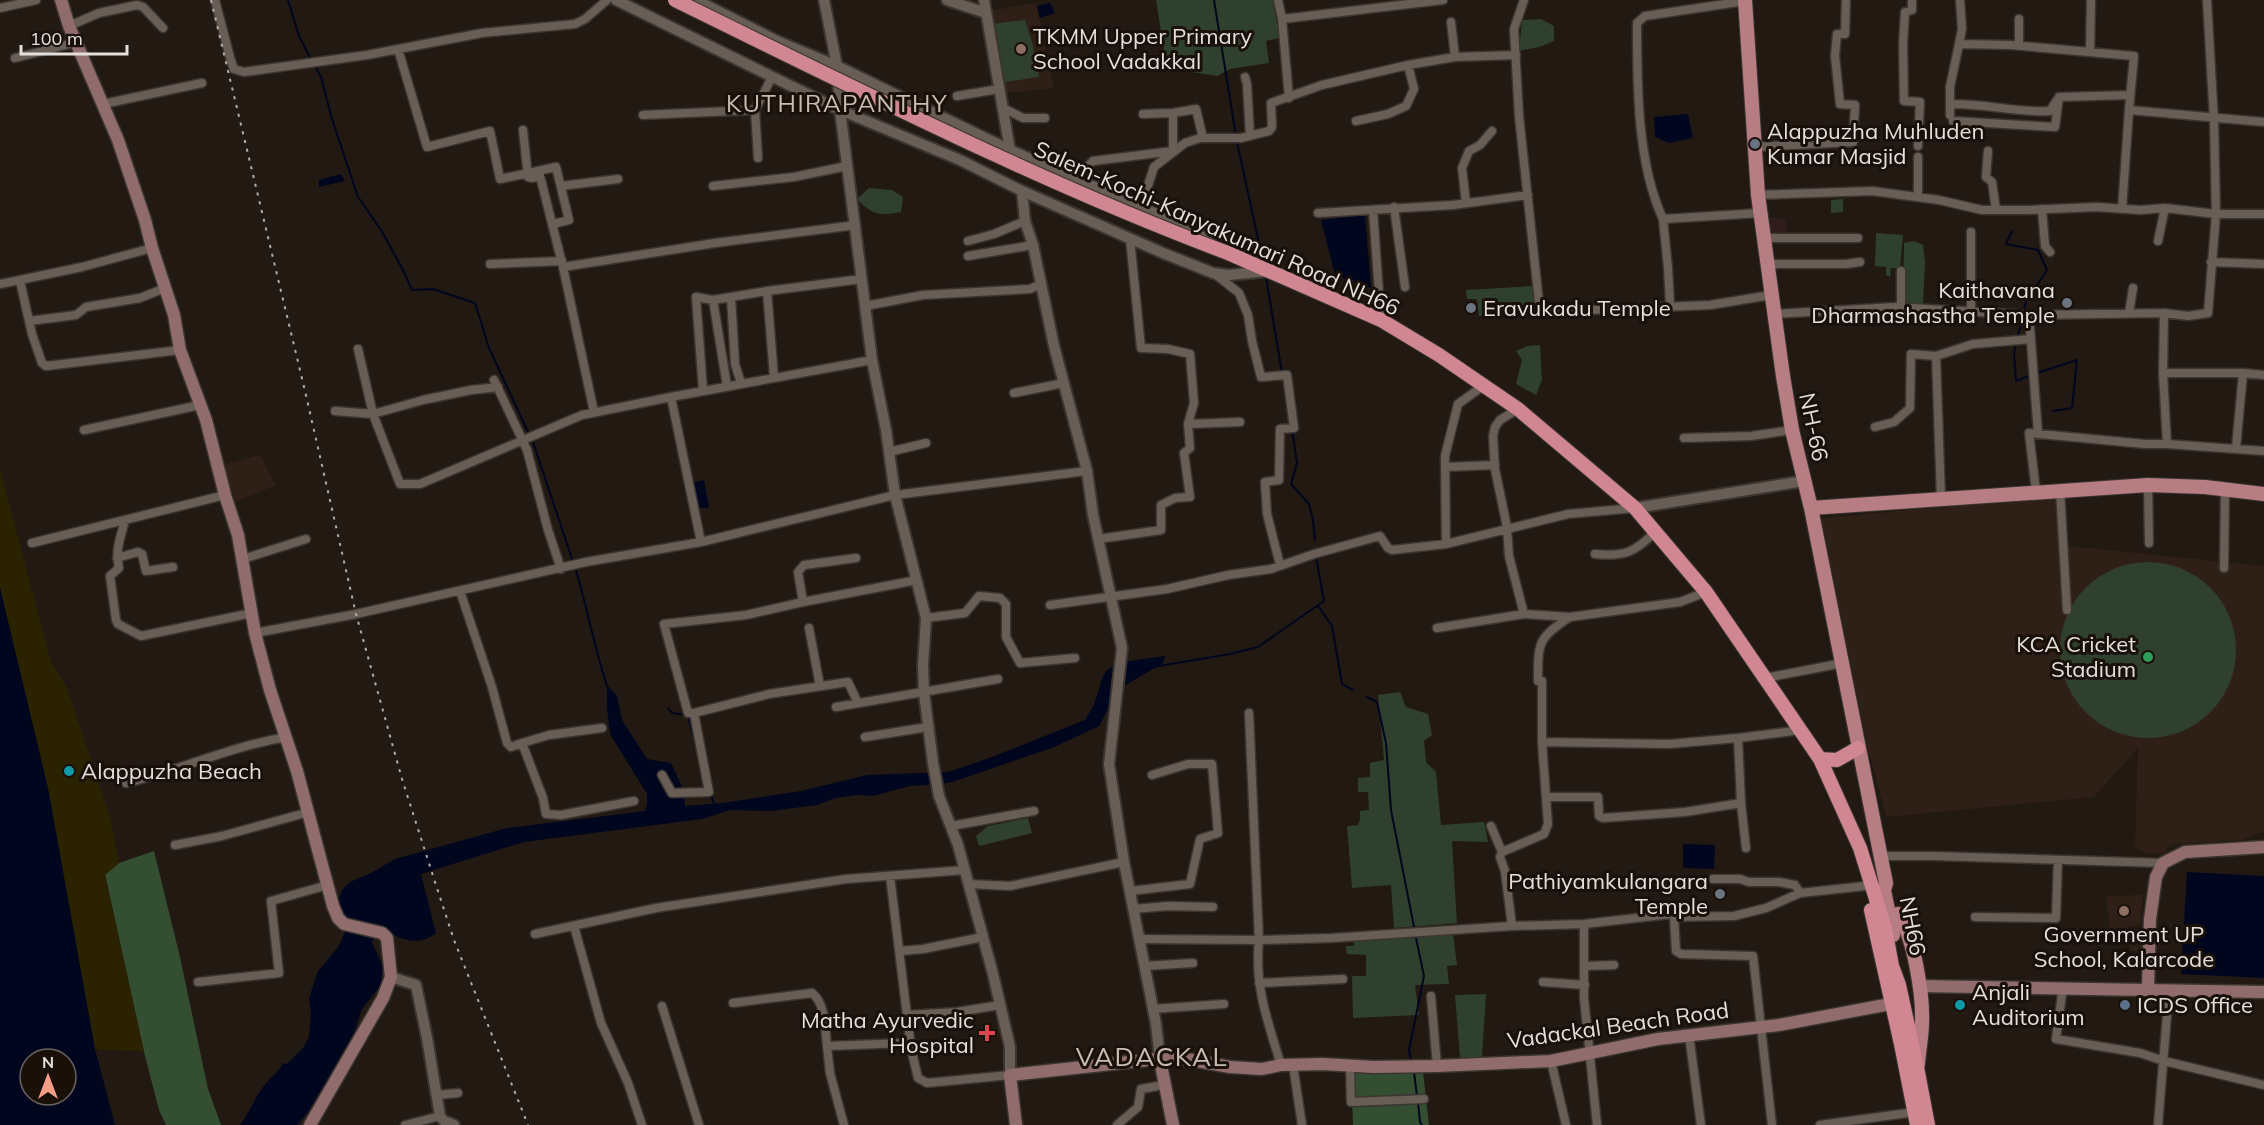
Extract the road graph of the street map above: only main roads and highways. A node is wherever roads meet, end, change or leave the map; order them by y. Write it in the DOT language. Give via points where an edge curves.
graph roads {
  1 [pos="61,0"];
  2 [pos="675,0"];
  3 [pos="1745,0"];
  4 [pos="2264,494"];
  5 [pos="1811,508"];
  6 [pos="1801,730"];
  7 [pos="1858,748"];
  8 [pos="1820,759"];
  9 [pos="2264,847"];
  10 [pos="1880,856"];
  11 [pos="1886,883"];
  12 [pos="1912,986"];
  13 [pos="2148,988"];
  14 [pos="2264,992"];
  15 [pos="1897,1003"];
  16 [pos="1160,1060"];
  17 [pos="1917,1066"];
  18 [pos="1916,1119"];
  19 [pos="310,1125"];
  20 [pos="1016,1125"];
  21 [pos="1173,1125"];
  22 [pos="1928,1125"];
  1 -- 19 [label="main road" via="145,220 174,315 180,350 206,420 238,535 255,633 270,690 338,918 344,924 382,933 387,938 391,977 383,998"];
  2 -- 6 [label="highway, Salem-Kochi-Kanyakumari Road NH66 / NH66, bridge" via="1088,196 1382,320 1439,355 1518,409 1635,508 1706,592"];
  3 -- 5 [label="main road, NH-66" via="1758,195 1770,296 1792,430"];
  4 -- 5 [label="main road" via="2148,484"];
  5 -- 7 [label="main road, NH-66"];
  6 -- 8 [label="highway, Salem-Kochi-Kanyakumari Road NH66 / NH66"];
  6 -- 15 [label="highway, NH66" via="1865,886"];
  7 -- 8 [label="highway" via="1837,760"];
  7 -- 10 [label="main road, NH-66"];
  8 -- 15 [label="highway, Salem-Kochi-Kanyakumari Road NH66 / NH66" via="1869,875 1885,928"];
  9 -- 13 [label="main road" via="2185,852 2163,863 2156,877 2150,919"];
  10 -- 11 [label="main road, NH66"];
  11 -- 12 [label="main road" via="1892,887"];
  11 -- 12 [label="main road, NH66" via="1884,890 1902,982"];
  12 -- 13 [label="main road"];
  12 -- 15 [label="main road, NH66"];
  12 -- 17 [label="main road" via="1922,1022"];
  13 -- 14 [label="main road"];
  15 -- 16 [label="main road, Vadackal Beach Road" via="1551,1061 1437,1066 1323,1064 1262,1069 1230,1068 1174,1057"];
  15 -- 17 [label="highway, Salem-Kochi-Kanyakumari Road NH66 / NH66"];
  15 -- 18 [label="highway, NH66"];
  16 -- 20 [label="main road, Vadackal Beach Road" via="1010,1075"];
  16 -- 21 [label="main road"];
  17 -- 22 [label="highway, Salem-Kochi-Kanyakumari Road NH66 / NH66"];
}
